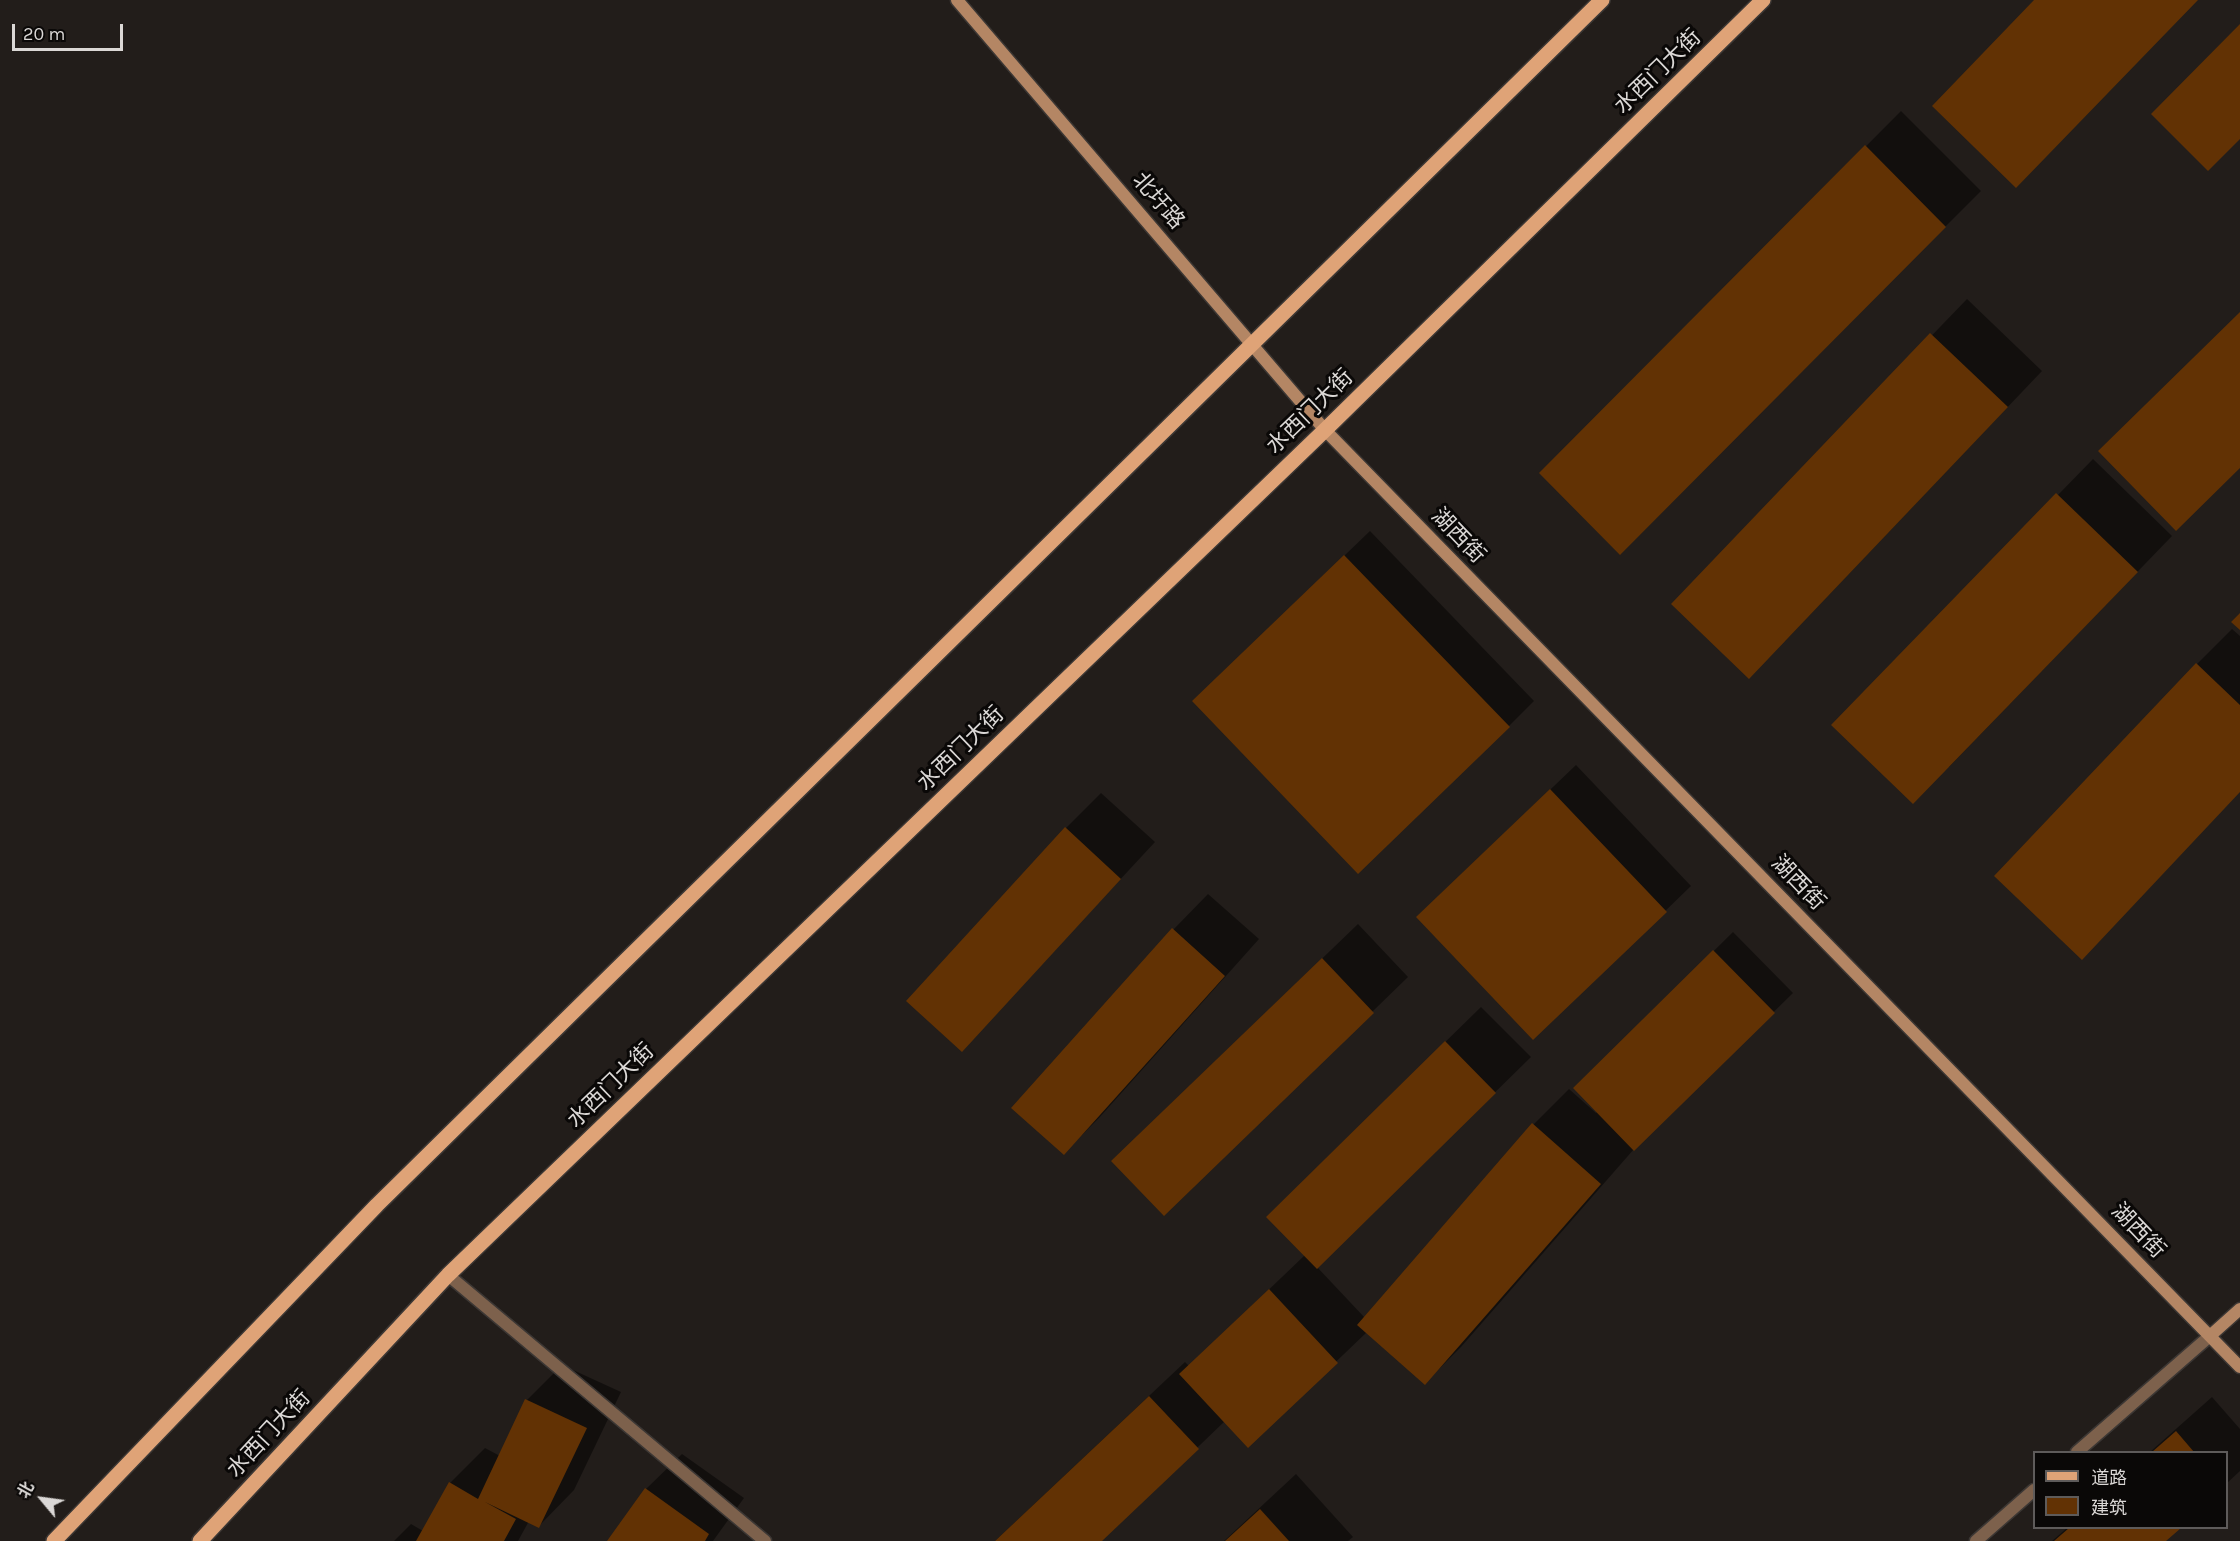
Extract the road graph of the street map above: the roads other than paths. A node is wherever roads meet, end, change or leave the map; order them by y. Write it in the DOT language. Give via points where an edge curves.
graph roads {
  1 [pos="957,0"];
  2 [pos="1602,0"];
  3 [pos="1763,0"];
  4 [pos="1251,342"];
  5 [pos="1325,429"];
  6 [pos="448,1275"];
  7 [pos="2240,1309"];
  8 [pos="2211,1335"];
  9 [pos="2240,1367"];
  10 [pos="2078,1451"];
  11 [pos="2033,1491"];
  12 [pos="54,1541"];
  13 [pos="200,1541"];
  14 [pos="765,1541"];
  15 [pos="1976,1541"];
  1 -- 4 [label="street, 北圩路"];
  2 -- 4 [label="main road"];
  3 -- 5 [label="main road, 水西门大街"];
  4 -- 5 [label="street, 北圩路"];
  4 -- 12 [label="main road" via="377,1205"];
  5 -- 6 [label="main road, 水西门大街"];
  5 -- 8 [label="street, 湖西街"];
  6 -- 13 [label="main road, 水西门大街"];
  6 -- 14 [label="street"];
  7 -- 8 [label="street"];
  8 -- 9 [label="street, 湖西街"];
  8 -- 10 [label="street"];
  11 -- 15 [label="street"];
}
